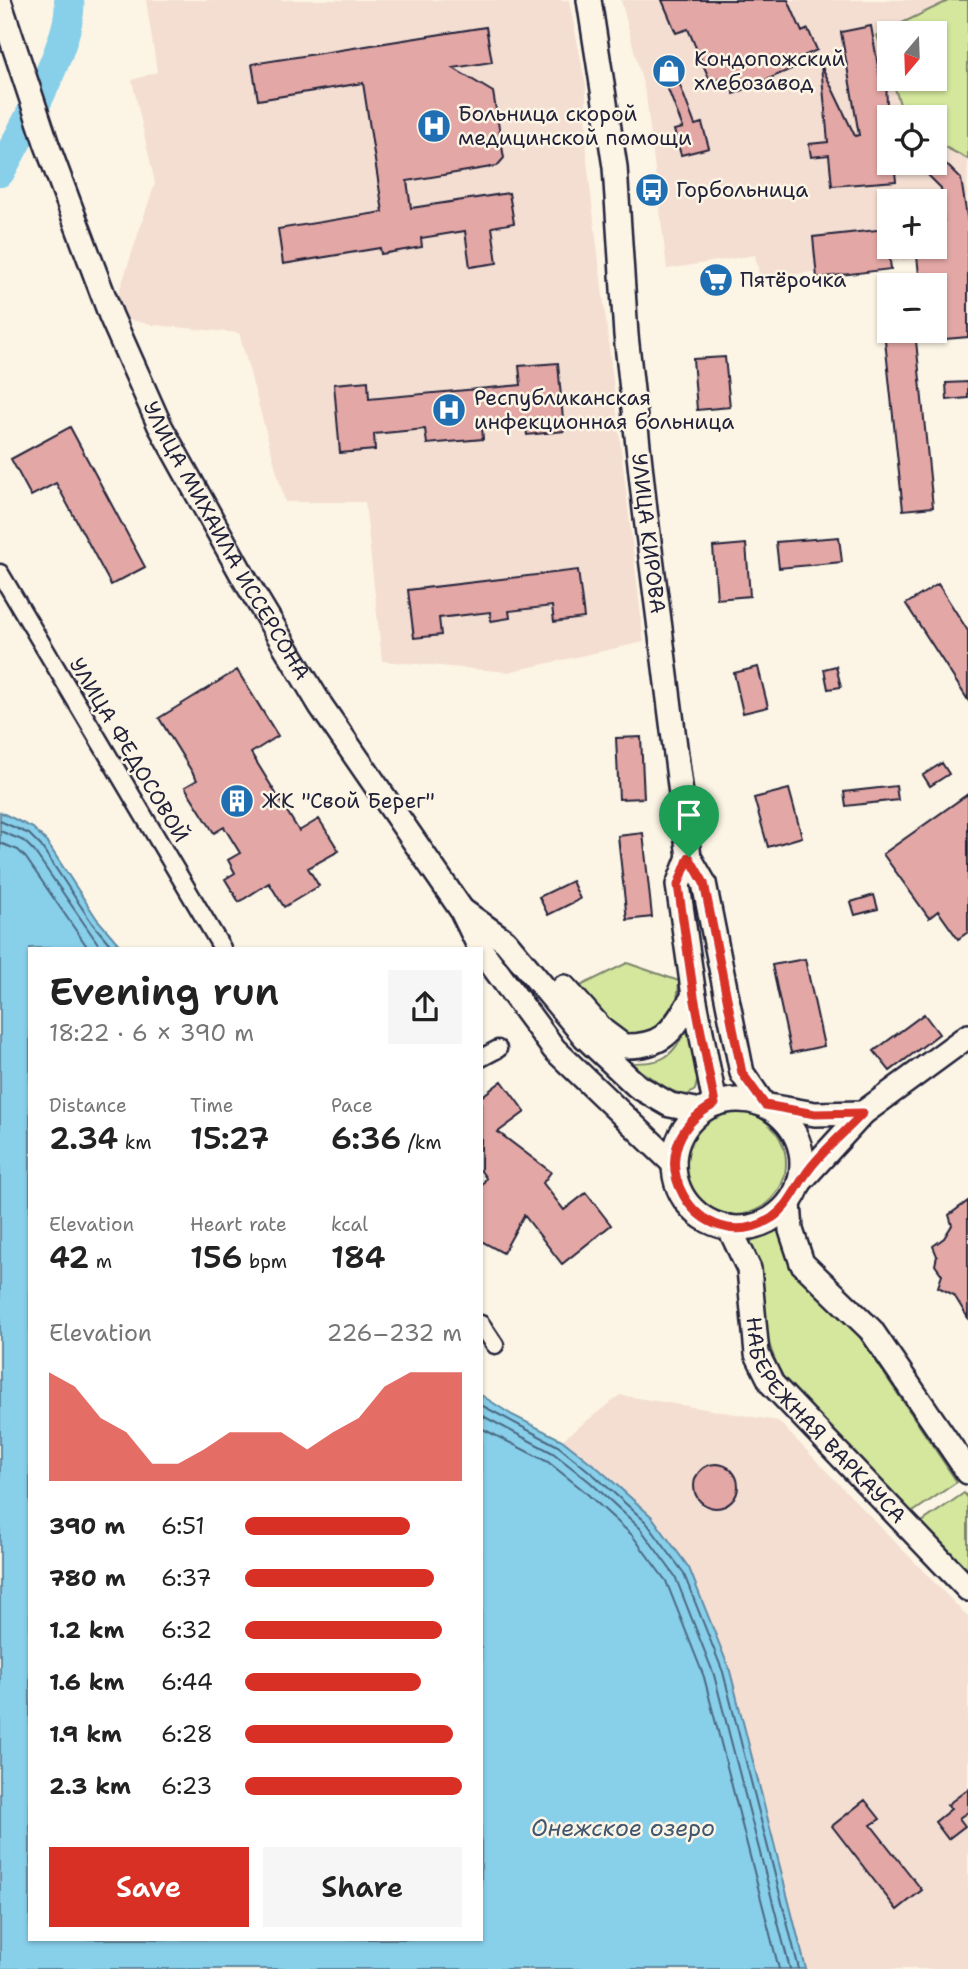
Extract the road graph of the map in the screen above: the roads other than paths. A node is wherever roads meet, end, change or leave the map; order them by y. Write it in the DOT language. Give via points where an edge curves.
graph roads {
  1 [pos="589,0"];
  2 [pos="0,4"];
  3 [pos="0,573"];
  4 [pos="689,857"];
  5 [pos="461,909"];
  6 [pos="505,941"];
  7 [pos="221,947"];
  8 [pos="480,947"];
  9 [pos="483,952"];
  10 [pos="694,996"];
  11 [pos="968,1036"];
  12 [pos="498,1048"];
  13 [pos="483,1057"];
  14 [pos="765,1105"];
  15 [pos="708,1108"];
  16 [pos="863,1113"];
  17 [pos="674,1164"];
  18 [pos="799,1183"];
  19 [pos="789,1203"];
  20 [pos="729,1227"];
  21 [pos="483,1327"];
  22 [pos="495,1345"];
  23 [pos="968,1472"];
  24 [pos="968,1589"];
  1 -- 4 [label="main road, УЛИЦА КИРОВА" via="615,167 626,335"];
  2 -- 5 [label="main road, УЛИЦА МИХАИЛА ИССЕРСОНА" via="111,316 160,426 321,706"];
  3 -- 7 [label="street, УЛИЦА ФЕДОСОВОЙ"];
  4 -- 10 [label="main road, УЛИЦА КИРОВА" via="678,885"];
  4 -- 14 [label="main road, УЛИЦА КИРОВА" via="704,883 742,1073"];
  5 -- 6 [label="main road, УЛИЦА МИХАИЛА ИССЕРСОНА"];
  5 -- 8 [label="main road, УЛИЦА МИХАИЛА ИССЕРСОНА"];
  6 -- 10 [label="main road" via="547,970 603,1031 623,1046 657,1043 670,1033"];
  6 -- 15 [label="main road, УЛИЦА МИХАИЛА ИССЕРСОНА" via="584,1037 637,1086 670,1105"];
  9 -- 17 [label="main road, УЛИЦА МИХАИЛА ИССЕРСОНА" via="554,1049"];
  10 -- 15 [label="main road, УЛИЦА КИРОВА"];
  11 -- 16 [label="main road"];
  12 -- 13 [label="street"];
  14 -- 15 [label="main road" via="748,1100"];
  14 -- 16 [label="main road" via="815,1114"];
  14 -- 18 [label="main road" via="783,1118 796,1138 802,1160"];
  15 -- 17 [label="main road" via="686,1125"];
  16 -- 18 [label="main road"];
  17 -- 20 [label="main road" via="675,1178 688,1203 706,1220"];
  18 -- 19 [label="main road"];
  19 -- 20 [label="main road" via="772,1218 751,1226"];
  19 -- 23 [label="main road" via="791,1230 802,1263 871,1330"];
  20 -- 24 [label="main road, НАБЕРЕЖНАЯ ВАРКАУСА" via="749,1269 757,1354 772,1384"];
  21 -- 22 [label="street"];
}
